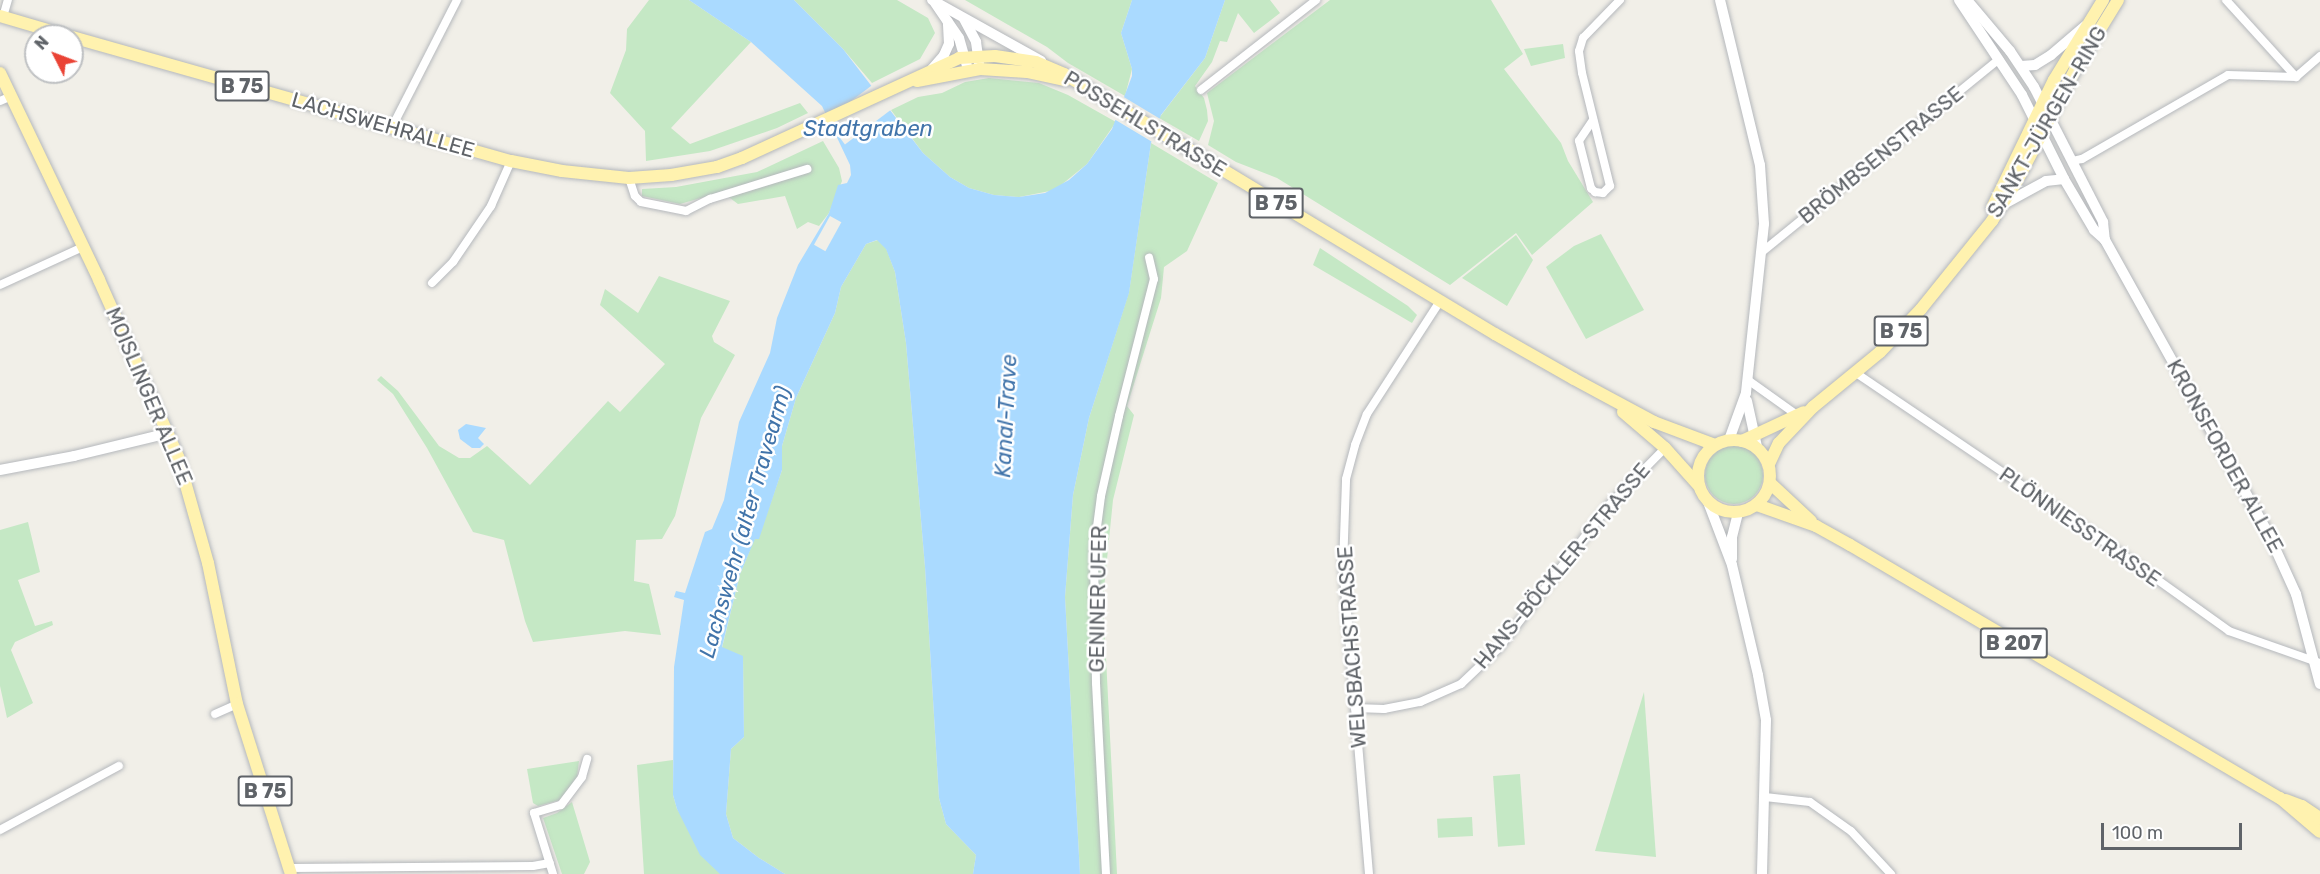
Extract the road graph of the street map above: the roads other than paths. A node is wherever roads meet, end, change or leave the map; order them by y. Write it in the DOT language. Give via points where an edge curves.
graph roads {
  1 [pos="8,0"];
  2 [pos="457,0"];
  3 [pos="932,0"];
  4 [pos="1316,0"];
  5 [pos="1620,0"];
  6 [pos="1720,0"];
  7 [pos="1959,0"];
  8 [pos="1967,0"];
  9 [pos="2103,0"];
  10 [pos="2118,0"];
  11 [pos="2226,0"];
  12 [pos="962,16"];
  13 [pos="1,18"];
  14 [pos="948,21"];
  15 [pos="2087,23"];
  16 [pos="24,24"];
  17 [pos="84,41"];
  18 [pos="2320,56"];
  19 [pos="1998,59"];
  20 [pos="973,63"];
  21 [pos="2021,66"];
  22 [pos="1051,67"];
  23 [pos="932,69"];
  24 [pos="0,73"];
  25 [pos="2296,77"];
  26 [pos="910,83"];
  27 [pos="1077,83"];
  28 [pos="1201,90"];
  29 [pos="12,96"];
  30 [pos="0,101"];
  31 [pos="2043,103"];
  32 [pos="2050,117"];
  33 [pos="1593,120"];
  34 [pos="2035,120"];
  35 [pos="391,129"];
  36 [pos="2042,133"];
  37 [pos="511,161"];
  38 [pos="2073,161"];
  39 [pos="807,169"];
  40 [pos="628,178"];
  41 [pos="2064,178"];
  42 [pos="2002,205"];
  43 [pos="2105,240"];
  44 [pos="1974,242"];
  45 [pos="83,247"];
  46 [pos="1763,251"];
  47 [pos="1149,258"];
  48 [pos="432,283"];
  49 [pos="0,285"];
  50 [pos="1440,301"];
  51 [pos="1856,373"];
  52 [pos="1574,379"];
  53 [pos="1748,380"];
  54 [pos="1746,393"];
  55 [pos="1813,407"];
  56 [pos="1797,415"];
  57 [pos="168,433"];
  58 [pos="1729,440"];
  59 [pos="1751,441"];
  60 [pos="1715,445"];
  61 [pos="1665,448"];
  62 [pos="1768,464"];
  63 [pos="0,470"];
  64 [pos="1770,483"];
  65 [pos="1699,487"];
  66 [pos="1708,502"];
  67 [pos="1757,505"];
  68 [pos="1738,513"];
  69 [pos="1816,526"];
  70 [pos="1732,565"];
  71 [pos="2317,662"];
  72 [pos="2320,684"];
  73 [pos="237,704"];
  74 [pos="1355,708"];
  75 [pos="215,714"];
  76 [pos="587,759"];
  77 [pos="119,766"];
  78 [pos="1765,797"];
  79 [pos="2280,798"];
  80 [pos="2302,806"];
  81 [pos="2320,808"];
  82 [pos="2320,818"];
  83 [pos="0,830"];
  84 [pos="2320,832"];
  85 [pos="550,863"];
  86 [pos="291,871"];
  87 [pos="424,871"];
  88 [pos="553,874"];
  89 [pos="1106,874"];
  90 [pos="1369,874"];
  91 [pos="1762,874"];
  92 [pos="1891,874"];
  1 -- 13 [label="street"];
  2 -- 35 [label="street"];
  3 -- 12 [label="main road, POSSEHLSTRASSE"];
  3 -- 14 [label="main road, POSSEHLSTRASSE"];
  4 -- 28 [label="street"];
  5 -- 33 [label="street" via="1584,38 1579,51"];
  6 -- 46 [label="main road" via="1760,165"];
  7 -- 19 [label="main road, KRONSFORDER ALLEE"];
  8 -- 21 [label="main road, KRONSFORDER ALLEE"];
  9 -- 15 [label="main road, SANKT-JÜRGEN-RING / B 75"];
  10 -- 32 [label="main road, SANKT-JÜRGEN-RING / B 75"];
  11 -- 25 [label="street"];
  12 -- 20 [label="main road" via="974,36"];
  12 -- 22 [label="main road, POSSEHLSTRASSE"];
  13 -- 16 [label="main road, LACHSWEHRALLEE / B 75"];
  14 -- 20 [label="main road, POSSEHLSTRASSE"];
  14 -- 23 [label="main road" via="949,44"];
  15 -- 21 [label="main road" via="2051,55"];
  15 -- 31 [label="main road, SANKT-JÜRGEN-RING / B 75"];
  17 -- 35 [label="main road, LACHSWEHRALLEE / B 75"];
  18 -- 25 [label="street"];
  19 -- 34 [label="main road, KRONSFORDER ALLEE"];
  19 -- 46 [label="street, BRÖMBSENSTRASSE"];
  20 -- 22 [label="main road, LACHSWEHRALLEE / B 75" via="1014,58"];
  20 -- 23 [label="main road, LACHSWEHRALLEE / B 75"];
  20 -- 26 [label="main road, LACHSWEHRALLEE / B 75"];
  20 -- 27 [label="main road, LACHSWEHRALLEE / B 75"];
  21 -- 31 [label="main road, KRONSFORDER ALLEE"];
  22 -- 27 [label="main road, POSSEHLSTRASSE / B 75"];
  23 -- 26 [label="main road, LACHSWEHRALLEE / B 75"];
  24 -- 29 [label="main road, MOISLINGER ALLEE / B 75"];
  25 -- 38 [label="street" via="2228,75"];
  26 -- 40 [label="main road, LACHSWEHRALLEE / B 75" via="769,148 717,167"];
  27 -- 50 [label="main road, POSSEHLSTRASSE / B 75"];
  29 -- 30 [label="street"];
  29 -- 45 [label="main road, MOISLINGER ALLEE / B 75"];
  31 -- 32 [label="main road, KRONSFORDER ALLEE"];
  31 -- 34 [label="main road, SANKT-JÜRGEN-RING / B 75"];
  32 -- 36 [label="main road, SANKT-JÜRGEN-RING / B 75"];
  32 -- 38 [label="main road, KRONSFORDER ALLEE"];
  33 -- 33 [label="street" via="1610,186 1603,193 1591,188 1579,141"];
  34 -- 36 [label="main road, KRONSFORDER ALLEE"];
  34 -- 44 [label="main road, SANKT-JÜRGEN-RING / B 75"];
  35 -- 37 [label="main road, LACHSWEHRALLEE / B 75"];
  36 -- 41 [label="main road, KRONSFORDER ALLEE"];
  36 -- 42 [label="main road, SANKT-JÜRGEN-RING / B 75"];
  37 -- 40 [label="main road, LACHSWEHRALLEE / B 75"];
  37 -- 48 [label="street" via="491,206 453,262"];
  38 -- 43 [label="main road, KRONSFORDER ALLEE" via="2103,222"];
  39 -- 40 [label="street" via="686,211 641,202"];
  41 -- 42 [label="main road" via="2046,182"];
  41 -- 43 [label="main road, KRONSFORDER ALLEE" via="2094,230"];
  42 -- 44 [label="main road, SANKT-JÜRGEN-RING / B 75"];
  43 -- 71 [label="main road, KRONSFORDER ALLEE" via="2280,557"];
  44 -- 51 [label="main road, SANKT-JÜRGEN-RING / B 75" via="1922,309"];
  45 -- 49 [label="street"];
  45 -- 57 [label="main road, MOISLINGER ALLEE / B 75"];
  46 -- 53 [label="main road"];
  47 -- 89 [label="street, GENINER UFER" via="1154,279 1116,427 1094,550"];
  50 -- 52 [label="main road, POSSEHLSTRASSE / B 75"];
  50 -- 74 [label="street, WELSBACHSTRASSE" via="1367,414 1346,479 1343,567"];
  51 -- 55 [label="main road, SANKT-JÜRGEN-RING / B 75"];
  51 -- 71 [label="street, PLÖNNIESSTRASSE" via="2229,631"];
  52 -- 60 [label="main road, POSSEHLSTRASSE / B 75" via="1654,422"];
  52 -- 61 [label="main road, POSSEHLSTRASSE / B 75" via="1636,422"];
  53 -- 54 [label="main road"];
  53 -- 56 [label="street"];
  54 -- 58 [label="main road"];
  54 -- 59 [label="main road"];
  55 -- 56 [label="main road, SANKT-JÜRGEN-RING / B 75"];
  55 -- 62 [label="main road, SANKT-JÜRGEN-RING / B 75" via="1779,443"];
  56 -- 59 [label="main road, SANKT-JÜRGEN-RING / B 75"];
  57 -- 63 [label="main road"];
  57 -- 73 [label="main road, MOISLINGER ALLEE / B 75" via="191,497"];
  58 -- 59 [label="main road"];
  58 -- 60 [label="main road"];
  59 -- 62 [label="main road"];
  60 -- 65 [label="main road" via="1700,463"];
  61 -- 65 [label="main road, POSSEHLSTRASSE / B 75"];
  61 -- 74 [label="street, HANS-BÖCKLER-STRASSE" via="1609,506 1499,648 1461,684 1420,702 1384,709"];
  62 -- 64 [label="main road"];
  64 -- 67 [label="main road"];
  64 -- 69 [label="main road, B 207"];
  65 -- 66 [label="main road"];
  66 -- 68 [label="main road"];
  66 -- 70 [label="main road"];
  67 -- 68 [label="main road"];
  67 -- 69 [label="main road, B 207"];
  68 -- 70 [label="main road" via="1732,537"];
  69 -- 79 [label="main road, B 207"];
  70 -- 78 [label="main road" via="1766,720"];
  71 -- 72 [label="main road, KRONSFORDER ALLEE"];
  73 -- 75 [label="street"];
  73 -- 86 [label="main road, MOISLINGER ALLEE / B 75"];
  74 -- 90 [label="street, WELSBACHSTRASSE"];
  76 -- 85 [label="street" via="582,777 561,805 534,813"];
  77 -- 83 [label="street"];
  78 -- 91 [label="main road"];
  78 -- 92 [label="street" via="1810,802 1851,831"];
  79 -- 80 [label="main road, B 207"];
  79 -- 84 [label="main road, B 207"];
  80 -- 81 [label="main road"];
  80 -- 82 [label="main road, B 207"];
  85 -- 87 [label="street"];
  85 -- 88 [label="street"];
  86 -- 87 [label="street"];
}
